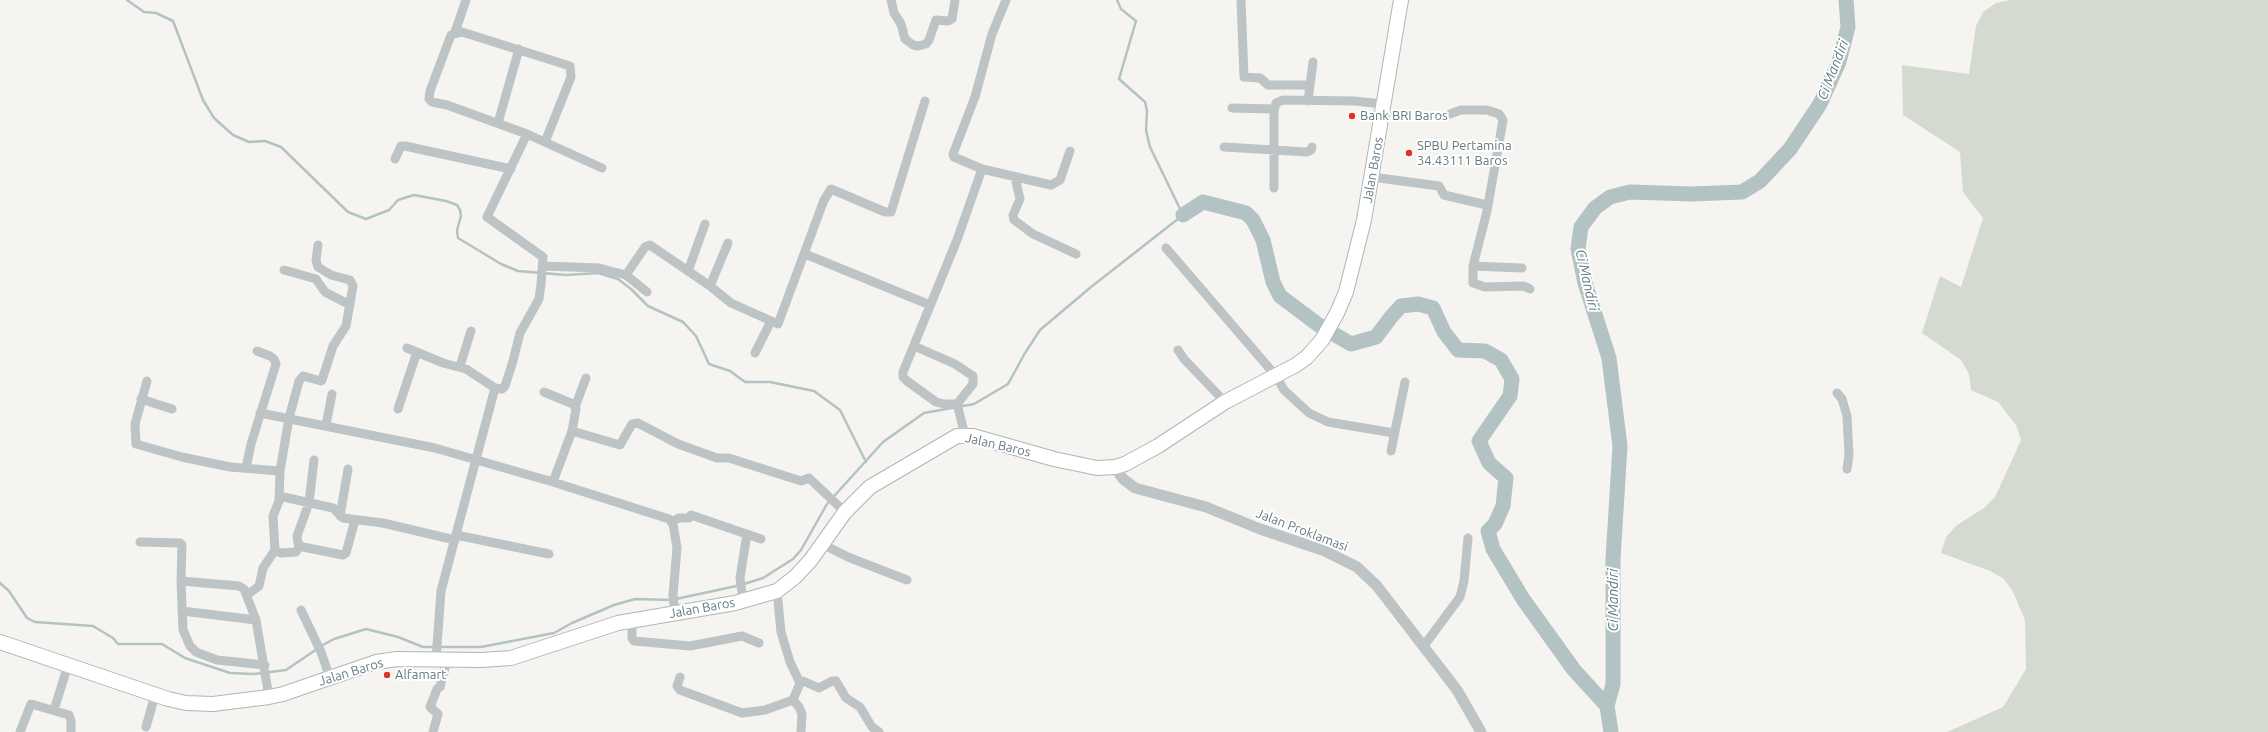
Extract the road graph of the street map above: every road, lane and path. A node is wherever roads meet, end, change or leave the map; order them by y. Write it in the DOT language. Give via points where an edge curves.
graph roads {
  1 [pos="466,0"];
  2 [pos="891,0"];
  3 [pos="955,0"];
  4 [pos="1006,0"];
  5 [pos="1241,0"];
  6 [pos="1401,0"];
  7 [pos="455,32"];
  8 [pos="519,49"];
  9 [pos="1313,62"];
  10 [pos="1309,85"];
  11 [pos="925,101"];
  12 [pos="1308,101"];
  13 [pos="1383,104"];
  14 [pos="1232,108"];
  15 [pos="1274,109"];
  16 [pos="1450,114"];
  17 [pos="498,123"];
  18 [pos="527,134"];
  19 [pos="545,142"];
  20 [pos="1224,147"];
  21 [pos="1312,147"];
  22 [pos="1274,150"];
  23 [pos="1070,151"];
  24 [pos="395,158"];
  25 [pos="602,168"];
  26 [pos="511,169"];
  27 [pos="982,169"];
  28 [pos="1015,177"];
  29 [pos="1372,177"];
  30 [pos="1274,188"];
  31 [pos="1487,205"];
  32 [pos="705,224"];
  33 [pos="728,244"];
  34 [pos="318,245"];
  35 [pos="1166,248"];
  36 [pos="805,254"];
  37 [pos="1076,254"];
  38 [pos="1473,266"];
  39 [pos="1522,268"];
  40 [pos="543,269"];
  41 [pos="284,270"];
  42 [pos="688,271"];
  43 [pos="626,275"];
  44 [pos="710,286"];
  45 [pos="1530,289"];
  46 [pos="647,292"];
  47 [pos="350,305"];
  48 [pos="930,305"];
  49 [pos="771,321"];
  50 [pos="471,331"];
  51 [pos="914,346"];
  52 [pos="407,348"];
  53 [pos="1178,350"];
  54 [pos="256,351"];
  55 [pos="417,352"];
  56 [pos="755,353"];
  57 [pos="460,366"];
  58 [pos="1276,376"];
  59 [pos="586,378"];
  60 [pos="147,381"];
  61 [pos="1405,382"];
  62 [pos="495,388"];
  63 [pos="544,392"];
  64 [pos="1837,393"];
  65 [pos="332,394"];
  66 [pos="141,399"];
  67 [pos="1225,402"];
  68 [pos="575,406"];
  69 [pos="958,407"];
  70 [pos="172,409"];
  71 [pos="398,410"];
  72 [pos="260,413"];
  73 [pos="289,418"];
  74 [pos="326,425"];
  75 [pos="572,431"];
  76 [pos="1394,433"];
  77 [pos="965,435"];
  78 [pos="1391,451"];
  79 [pos="314,460"];
  80 [pos="476,460"];
  81 [pos="1115,467"];
  82 [pos="246,468"];
  83 [pos="348,469"];
  84 [pos="1847,469"];
  85 [pos="280,472"];
  86 [pos="553,482"];
  87 [pos="279,496"];
  88 [pos="309,502"];
  89 [pos="841,508"];
  90 [pos="340,516"];
  91 [pos="355,520"];
  92 [pos="671,522"];
  93 [pos="747,534"];
  94 [pos="456,537"];
  95 [pos="1468,538"];
  96 [pos="761,539"];
  97 [pos="140,542"];
  98 [pos="822,544"];
  99 [pos="300,545"];
  100 [pos="275,551"];
  101 [pos="549,554"];
  102 [pos="907,580"];
  103 [pos="181,581"];
  104 [pos="741,591"];
  105 [pos="777,591"];
  106 [pos="247,595"];
  107 [pos="301,610"];
  108 [pos="674,610"];
  109 [pos="182,611"];
  110 [pos="256,620"];
  111 [pos="632,620"];
  112 [pos="0,642"];
  113 [pos="759,643"];
  114 [pos="1423,647"];
  115 [pos="440,657"];
  116 [pos="68,665"];
  117 [pos="265,666"];
  118 [pos="680,677"];
  119 [pos="330,678"];
  120 [pos="800,683"];
  121 [pos="155,695"];
  122 [pos="269,697"];
  123 [pos="793,700"];
  124 [pos="54,710"];
  125 [pos="146,727"];
  126 [pos="20,732"];
  127 [pos="71,732"];
  128 [pos="432,732"];
  129 [pos="801,732"];
  130 [pos="879,732"];
  131 [pos="1481,732"];
  1 -- 7 [label="street"];
  2 -- 3 [label="street" via="904,39 918,46 926,44 929,40 936,20 952,19"];
  4 -- 27 [label="street" via="992,34 975,97 953,154 954,157"];
  5 -- 10 [label="street" via="1244,77 1262,79 1271,86"];
  6 -- 13 [label="main road, Jalan Baros"];
  7 -- 8 [label="street"];
  7 -- 17 [label="street" via="429,99"];
  8 -- 17 [label="street"];
  8 -- 19 [label="street" via="563,62 570,66 572,72"];
  9 -- 10 [label="street"];
  10 -- 12 [label="street"];
  11 -- 36 [label="street" via="891,212 885,212 831,188 824,200"];
  12 -- 13 [label="street"];
  12 -- 15 [label="street" via="1283,100 1276,103"];
  13 -- 29 [label="main road, Jalan Baros"];
  14 -- 15 [label="street"];
  15 -- 22 [label="street"];
  16 -- 31 [label="street" via="1461,110 1487,110 1502,116"];
  17 -- 18 [label="street"];
  18 -- 19 [label="street"];
  18 -- 26 [label="street"];
  19 -- 25 [label="street"];
  20 -- 22 [label="street"];
  21 -- 22 [label="street" via="1309,152"];
  22 -- 30 [label="street"];
  23 -- 28 [label="street" via="1060,180 1055,184 1045,185"];
  24 -- 26 [label="street" via="401,146 405,146"];
  26 -- 40 [label="street" via="487,217 489,221 541,255"];
  27 -- 28 [label="street"];
  27 -- 48 [label="street" via="957,240"];
  28 -- 37 [label="street" via="1020,199 1013,215 1014,220 1033,234"];
  29 -- 31 [label="street" via="1440,186 1444,196"];
  29 -- 58 [label="main road, Jalan Baros" via="1353,264 1337,313 1322,340 1307,357"];
  31 -- 38 [label="street"];
  32 -- 42 [label="street"];
  33 -- 44 [label="street"];
  34 -- 47 [label="street" via="318,267 331,275 351,281 353,286"];
  35 -- 58 [label="street"];
  36 -- 48 [label="street"];
  36 -- 49 [label="street" via="778,324"];
  38 -- 39 [label="street"];
  38 -- 45 [label="street" via="1474,283 1477,286 1524,286"];
  40 -- 43 [label="street" via="599,268"];
  40 -- 62 [label="street" via="539,299 520,333 505,386 502,390"];
  41 -- 47 [label="street" via="316,279 324,292"];
  42 -- 43 [label="street" via="653,246 647,245"];
  42 -- 44 [label="street"];
  43 -- 46 [label="street"];
  44 -- 49 [label="street" via="731,303"];
  47 -- 73 [label="street" via="345,330 334,346 322,380 300,377"];
  48 -- 51 [label="street"];
  49 -- 56 [label="street"];
  50 -- 57 [label="street"];
  51 -- 69 [label="street" via="903,377 936,402"];
  51 -- 69 [label="street" via="955,364 973,376 973,384"];
  52 -- 55 [label="street"];
  53 -- 67 [label="street"];
  54 -- 72 [label="street" via="270,356 276,364"];
  55 -- 57 [label="street" via="443,363"];
  55 -- 71 [label="street"];
  57 -- 62 [label="street"];
  58 -- 67 [label="main road, Jalan Baros"];
  58 -- 76 [label="street" via="1292,398 1309,413 1328,422"];
  59 -- 68 [label="street"];
  60 -- 66 [label="street"];
  61 -- 76 [label="street"];
  62 -- 80 [label="street"];
  63 -- 68 [label="street"];
  64 -- 84 [label="street" via="1842,399 1847,416"];
  65 -- 74 [label="street"];
  66 -- 70 [label="street"];
  66 -- 82 [label="street" via="135,424 136,444 230,468"];
  67 -- 81 [label="main road, Jalan Baros" via="1158,446"];
  68 -- 75 [label="street"];
  69 -- 77 [label="street"];
  72 -- 73 [label="street"];
  72 -- 82 [label="street"];
  73 -- 74 [label="street"];
  73 -- 85 [label="street"];
  74 -- 80 [label="street" via="435,448"];
  75 -- 86 [label="street"];
  75 -- 89 [label="street" via="620,446 635,422 678,444 717,458 733,459 801,481 809,478"];
  76 -- 78 [label="street"];
  77 -- 81 [label="main road, Jalan Baros" via="1077,464 1096,468"];
  77 -- 89 [label="main road, Jalan Baros" via="951,438 870,487"];
  79 -- 88 [label="street"];
  80 -- 86 [label="street"];
  80 -- 94 [label="street"];
  81 -- 114 [label="street, Jalan Proklamasi" via="1123,479 1135,488 1206,507 1325,551 1357,567 1377,586"];
  82 -- 85 [label="street"];
  83 -- 90 [label="street"];
  85 -- 87 [label="street"];
  86 -- 92 [label="street" via="664,517"];
  87 -- 88 [label="street"];
  87 -- 100 [label="street" via="272,519"];
  88 -- 90 [label="street" via="334,508"];
  88 -- 99 [label="street" via="297,536"];
  89 -- 98 [label="main road, Jalan Baros"];
  90 -- 91 [label="street"];
  91 -- 94 [label="street"];
  91 -- 99 [label="street" via="345,555"];
  92 -- 93 [label="street" via="679,518 689,518 691,515"];
  92 -- 108 [label="street" via="677,548"];
  93 -- 96 [label="street"];
  93 -- 104 [label="street"];
  94 -- 101 [label="street"];
  94 -- 115 [label="street" via="441,591 437,641"];
  95 -- 114 [label="street" via="1460,597"];
  97 -- 103 [label="street" via="180,543 183,548"];
  98 -- 102 [label="street"];
  98 -- 105 [label="main road, Jalan Baros" via="795,577"];
  99 -- 100 [label="street" via="296,552"];
  100 -- 106 [label="street" via="264,565 259,586"];
  103 -- 106 [label="street" via="239,586"];
  103 -- 109 [label="street"];
  104 -- 105 [label="main road, Jalan Baros"];
  104 -- 108 [label="main road, Jalan Baros"];
  105 -- 120 [label="street" via="780,632"];
  106 -- 110 [label="street"];
  107 -- 119 [label="street"];
  108 -- 111 [label="main road, Jalan Baros"];
  109 -- 110 [label="street"];
  109 -- 117 [label="street" via="185,639 196,652 217,660"];
  110 -- 117 [label="street"];
  111 -- 113 [label="street" via="634,641 690,646 742,636"];
  111 -- 115 [label="main road, Jalan Baros" via="511,658 481,660"];
  112 -- 116 [label="main road, Jalan Baros"];
  114 -- 131 [label="street, Jalan Proklamasi" via="1457,690"];
  115 -- 119 [label="main road, Jalan Baros" via="376,662"];
  115 -- 128 [label="street" via="440,687 437,688 430,707 438,714"];
  116 -- 121 [label="main road, Jalan Baros"];
  116 -- 124 [label="street"];
  117 -- 122 [label="street"];
  118 -- 123 [label="street" via="677,686 680,690 742,713 765,710"];
  119 -- 122 [label="main road, Jalan Baros"];
  120 -- 123 [label="street"];
  120 -- 130 [label="street" via="803,681 819,688 836,681 846,698 860,707 872,727"];
  121 -- 122 [label="main road, Jalan Baros" via="186,703 213,704"];
  121 -- 125 [label="street"];
  123 -- 129 [label="street" via="802,714"];
  124 -- 126 [label="street" via="31,704"];
  124 -- 127 [label="street" via="70,717"];
}
